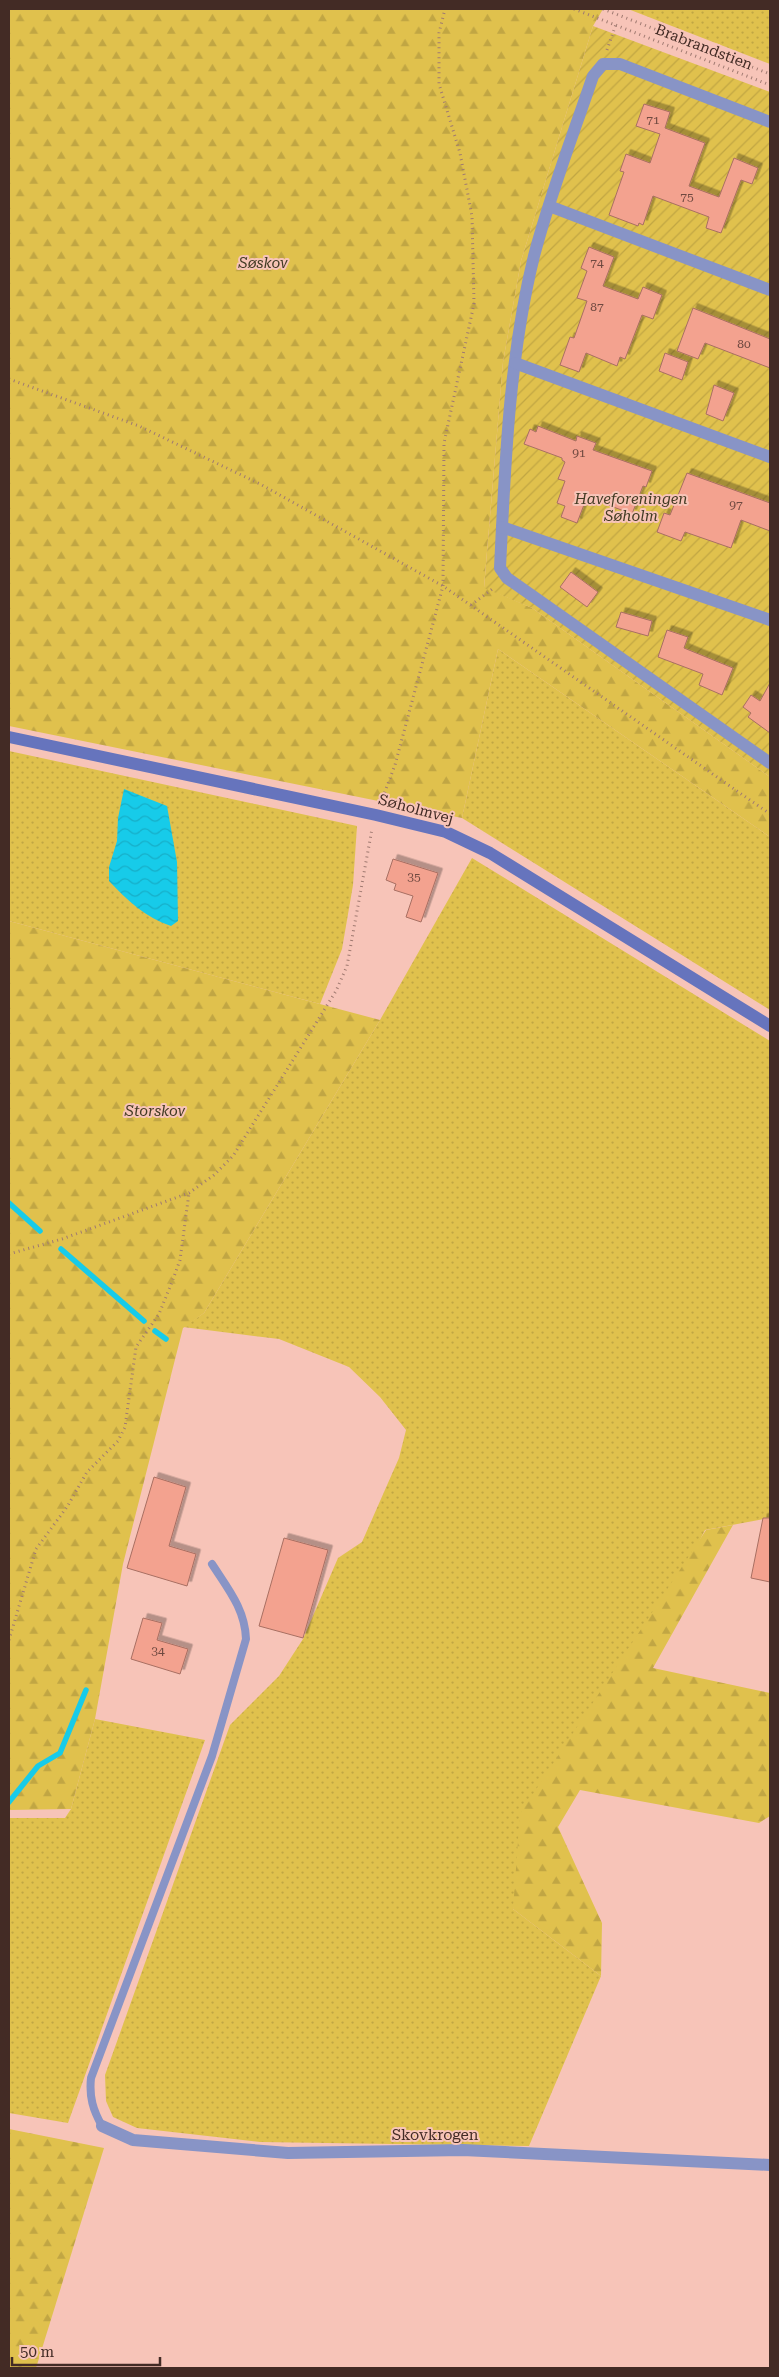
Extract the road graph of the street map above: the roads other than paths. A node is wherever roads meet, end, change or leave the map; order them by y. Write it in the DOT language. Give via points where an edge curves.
graph roads {
  1 [pos="770,122"];
  2 [pos="549,206"];
  3 [pos="770,290"];
  4 [pos="514,362"];
  5 [pos="770,457"];
  6 [pos="502,527"];
  7 [pos="770,620"];
  8 [pos="9,737"];
  9 [pos="770,763"];
  10 [pos="770,1026"];
  11 [pos="212,1564"];
  12 [pos="102,2126"];
  13 [pos="770,2165"];
  1 -- 2 [label="street" via="620,64 603,64 593,76"];
  2 -- 3 [label="street"];
  2 -- 4 [label="street" via="534,257"];
  4 -- 5 [label="street"];
  4 -- 6 [label="street"];
  6 -- 7 [label="street"];
  6 -- 9 [label="street" via="500,568 507,578"];
  8 -- 10 [label="street, Søholmvej" via="376,814 446,832 490,853"];
  11 -- 12 [label="lane" via="239,1604 246,1624 246,1639 212,1756 91,2078 91,2102"];
  12 -- 13 [label="street, Skovkrogen" via="133,2140 288,2153 463,2150"];
}
